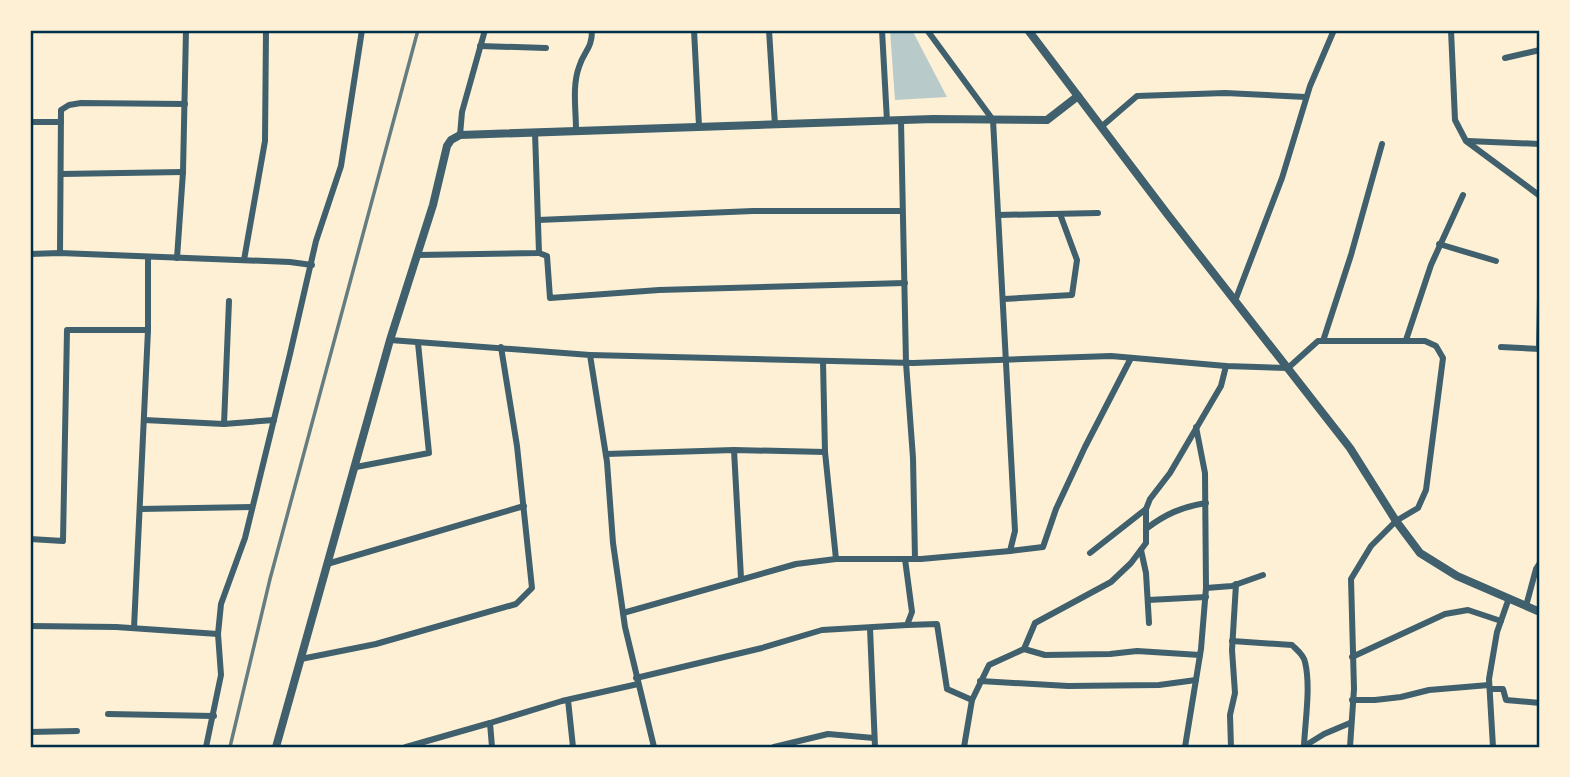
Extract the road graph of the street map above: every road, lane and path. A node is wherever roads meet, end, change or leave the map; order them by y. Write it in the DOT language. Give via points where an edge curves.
graph roads {
  1 [pos="186,30"];
  2 [pos="266,30"];
  3 [pos="362,30"];
  4 [pos="485,30"];
  5 [pos="592,30"];
  6 [pos="694,30"];
  7 [pos="769,30"];
  8 [pos="882,30"];
  9 [pos="927,30"];
  10 [pos="1028,30"];
  11 [pos="1334,30"];
  12 [pos="1451,30"];
  13 [pos="480,46"];
  14 [pos="546,48"];
  15 [pos="1540,50"];
  16 [pos="1505,58"];
  17 [pos="1078,96"];
  18 [pos="1306,97"];
  19 [pos="185,104"];
  20 [pos="993,120"];
  21 [pos="887,121"];
  22 [pos="901,121"];
  23 [pos="30,122"];
  24 [pos="61,122"];
  25 [pos="775,125"];
  26 [pos="699,126"];
  27 [pos="1101,127"];
  28 [pos="576,130"];
  29 [pos="535,132"];
  30 [pos="460,135"];
  31 [pos="1466,141"];
  32 [pos="1382,144"];
  33 [pos="1540,144"];
  34 [pos="183,172"];
  35 [pos="61,174"];
  36 [pos="1462,195"];
  37 [pos="1540,196"];
  38 [pos="902,211"];
  39 [pos="1098,213"];
  40 [pos="1060,214"];
  41 [pos="998,215"];
  42 [pos="538,220"];
  43 [pos="1439,244"];
  44 [pos="60,253"];
  45 [pos="538,253"];
  46 [pos="30,254"];
  47 [pos="418,255"];
  48 [pos="148,257"];
  49 [pos="177,258"];
  50 [pos="243,260"];
  51 [pos="1496,261"];
  52 [pos="312,265"];
  53 [pos="905,283"];
  54 [pos="1540,298"];
  55 [pos="1004,299"];
  56 [pos="229,301"];
  57 [pos="1235,301"];
  58 [pos="148,330"];
  59 [pos="390,340"];
  60 [pos="1406,340"];
  61 [pos="1323,341"];
  62 [pos="418,343"];
  63 [pos="501,347"];
  64 [pos="1501,347"];
  65 [pos="1540,349"];
  66 [pos="590,355"];
  67 [pos="1131,358"];
  68 [pos="1007,360"];
  69 [pos="823,362"];
  70 [pos="906,363"];
  71 [pos="1226,366"];
  72 [pos="1288,368"];
  73 [pos="144,420"];
  74 [pos="274,420"];
  75 [pos="224,425"];
  76 [pos="1196,427"];
  77 [pos="734,450"];
  78 [pos="825,452"];
  79 [pos="606,454"];
  80 [pos="356,467"];
  81 [pos="1206,503"];
  82 [pos="524,506"];
  83 [pos="252,507"];
  84 [pos="140,509"];
  85 [pos="1146,509"];
  86 [pos="1396,521"];
  87 [pos="1146,528"];
  88 [pos="30,539"];
  89 [pos="1141,550"];
  90 [pos="1010,551"];
  91 [pos="1090,553"];
  92 [pos="836,559"];
  93 [pos="905,559"];
  94 [pos="915,559"];
  95 [pos="1540,563"];
  96 [pos="327,564"];
  97 [pos="1263,575"];
  98 [pos="741,578"];
  99 [pos="1236,584"];
  100 [pos="1206,588"];
  101 [pos="1206,597"];
  102 [pos="1509,598"];
  103 [pos="1148,600"];
  104 [pos="1526,606"];
  105 [pos="1540,612"];
  106 [pos="623,613"];
  107 [pos="1501,621"];
  108 [pos="1149,623"];
  109 [pos="907,625"];
  110 [pos="30,626"];
  111 [pos="134,628"];
  112 [pos="870,628"];
  113 [pos="218,634"];
  114 [pos="1232,641"];
  115 [pos="1024,649"];
  116 [pos="1200,655"];
  117 [pos="1352,657"];
  118 [pos="301,659"];
  119 [pos="1196,680"];
  120 [pos="637,681"];
  121 [pos="980,681"];
  122 [pos="1489,687"];
  123 [pos="568,700"];
  124 [pos="972,700"];
  125 [pos="1352,700"];
  126 [pos="1540,703"];
  127 [pos="108,714"];
  128 [pos="214,716"];
  129 [pos="490,723"];
  130 [pos="1350,723"];
  131 [pos="77,731"];
  132 [pos="30,732"];
  133 [pos="874,738"];
  134 [pos="206,747"];
  135 [pos="276,747"];
  136 [pos="406,747"];
  137 [pos="492,747"];
  138 [pos="573,747"];
  139 [pos="654,747"];
  140 [pos="774,747"];
  141 [pos="875,747"];
  142 [pos="964,747"];
  143 [pos="1185,747"];
  144 [pos="1231,747"];
  145 [pos="1303,747"];
  146 [pos="1350,747"];
  147 [pos="1493,747"];
  1 -- 19 [label="street"];
  2 -- 50 [label="street" via="265,141"];
  3 -- 52 [label="street" via="341,166"];
  4 -- 13 [label="street"];
  5 -- 28 [label="street" via="591,47 576,81"];
  6 -- 26 [label="street"];
  7 -- 25 [label="street"];
  8 -- 21 [label="street"];
  9 -- 20 [label="street"];
  10 -- 17 [label="street"];
  11 -- 18 [label="street"];
  12 -- 31 [label="street" via="1455,120"];
  13 -- 14 [label="street"];
  13 -- 30 [label="street"];
  15 -- 16 [label="street"];
  17 -- 20 [label="street" via="1047,120"];
  17 -- 27 [label="street"];
  18 -- 27 [label="street" via="1225,93 1137,96"];
  18 -- 57 [label="street" via="1282,177"];
  19 -- 24 [label="street" via="81,103 61,110"];
  19 -- 34 [label="street"];
  20 -- 22 [label="street"];
  20 -- 41 [label="street"];
  21 -- 22 [label="street"];
  21 -- 25 [label="street"];
  22 -- 38 [label="street"];
  23 -- 24 [label="street"];
  24 -- 35 [label="street"];
  25 -- 26 [label="street"];
  26 -- 28 [label="street"];
  27 -- 57 [label="street"];
  28 -- 29 [label="street"];
  29 -- 30 [label="street"];
  29 -- 42 [label="street"];
  30 -- 47 [label="street" via="447,146"];
  31 -- 33 [label="street"];
  31 -- 37 [label="street"];
  32 -- 61 [label="street"];
  34 -- 35 [label="street"];
  34 -- 49 [label="street"];
  35 -- 44 [label="street"];
  36 -- 43 [label="street"];
  38 -- 42 [label="street" via="753,211"];
  38 -- 53 [label="street"];
  39 -- 40 [label="street"];
  40 -- 41 [label="street"];
  40 -- 55 [label="street" via="1077,260 1072,295"];
  41 -- 55 [label="street"];
  42 -- 45 [label="street"];
  43 -- 51 [label="street"];
  43 -- 60 [label="street"];
  44 -- 46 [label="street"];
  44 -- 48 [label="street"];
  45 -- 47 [label="street"];
  45 -- 53 [label="street" via="547,256 550,298"];
  47 -- 59 [label="street"];
  48 -- 49 [label="street"];
  48 -- 58 [label="street"];
  49 -- 50 [label="street"];
  50 -- 52 [label="street"];
  52 -- 74 [label="street"];
  53 -- 70 [label="street"];
  54 -- 65 [label="street"];
  55 -- 68 [label="street"];
  56 -- 75 [label="street"];
  57 -- 72 [label="street"];
  58 -- 73 [label="street"];
  58 -- 88 [label="street" via="67,330 63,541"];
  59 -- 62 [label="street"];
  59 -- 80 [label="street"];
  60 -- 61 [label="street"];
  60 -- 86 [label="street" via="1431,343 1440,351 1442,363 1426,490 1418,508"];
  61 -- 72 [label="street"];
  62 -- 63 [label="street"];
  62 -- 80 [label="street" via="429,453"];
  63 -- 66 [label="street"];
  63 -- 82 [label="street"];
  64 -- 65 [label="street"];
  66 -- 69 [label="street"];
  66 -- 79 [label="street"];
  67 -- 68 [label="street"];
  67 -- 71 [label="street"];
  67 -- 90 [label="street" via="1085,446 1043,547"];
  68 -- 70 [label="street"];
  68 -- 90 [label="street" via="1014,531"];
  69 -- 70 [label="street"];
  69 -- 78 [label="street"];
  70 -- 94 [label="street"];
  71 -- 72 [label="street"];
  71 -- 76 [label="street" via="1221,386"];
  72 -- 86 [label="street" via="1350,448"];
  73 -- 75 [label="street"];
  73 -- 84 [label="street"];
  74 -- 75 [label="street"];
  74 -- 83 [label="street"];
  76 -- 81 [label="street"];
  76 -- 85 [label="street"];
  77 -- 78 [label="street"];
  77 -- 79 [label="street"];
  77 -- 98 [label="street"];
  78 -- 92 [label="street"];
  79 -- 106 [label="street"];
  80 -- 96 [label="street"];
  81 -- 87 [label="street" via="1181,508"];
  81 -- 100 [label="street"];
  82 -- 96 [label="street"];
  82 -- 118 [label="street" via="532,588 516,604 376,644"];
  83 -- 84 [label="street"];
  83 -- 113 [label="street" via="221,604"];
  84 -- 111 [label="street"];
  85 -- 87 [label="street"];
  85 -- 91 [label="street"];
  86 -- 102 [label="street" via="1420,553 1457,576"];
  86 -- 117 [label="street" via="1371,547 1351,579"];
  87 -- 89 [label="street"];
  89 -- 103 [label="street"];
  89 -- 115 [label="street" via="1111,582 1035,623"];
  90 -- 94 [label="street"];
  92 -- 93 [label="street"];
  92 -- 98 [label="street"];
  93 -- 94 [label="street"];
  93 -- 109 [label="street" via="912,612"];
  95 -- 104 [label="street"];
  96 -- 118 [label="street"];
  97 -- 99 [label="street"];
  98 -- 106 [label="street"];
  99 -- 100 [label="street"];
  99 -- 114 [label="street"];
  100 -- 101 [label="street"];
  101 -- 103 [label="street"];
  101 -- 116 [label="street"];
  102 -- 104 [label="street"];
  102 -- 107 [label="street"];
  103 -- 108 [label="street"];
  104 -- 105 [label="street"];
  106 -- 120 [label="street"];
  107 -- 117 [label="street" via="1468,611 1445,614"];
  107 -- 122 [label="street"];
  109 -- 112 [label="street"];
  109 -- 124 [label="street" via="937,624 947,689"];
  110 -- 111 [label="street"];
  111 -- 113 [label="street"];
  112 -- 120 [label="street" via="822,630"];
  112 -- 133 [label="street"];
  113 -- 128 [label="street" via="221,675"];
  114 -- 144 [label="street"];
  114 -- 145 [label="street" via="1292,645 1300,652 1307,682"];
  115 -- 116 [label="street" via="1045,655 1137,651"];
  115 -- 121 [label="street" via="989,665"];
  116 -- 119 [label="street"];
  117 -- 125 [label="street"];
  118 -- 135 [label="street"];
  119 -- 121 [label="street" via="1068,686"];
  119 -- 143 [label="street"];
  120 -- 123 [label="street"];
  120 -- 139 [label="street"];
  121 -- 124 [label="street"];
  122 -- 125 [label="street"];
  122 -- 126 [label="street" via="1503,689 1506,700"];
  122 -- 147 [label="street"];
  123 -- 129 [label="street"];
  123 -- 138 [label="street"];
  124 -- 142 [label="street"];
  125 -- 130 [label="street"];
  127 -- 128 [label="street"];
  128 -- 134 [label="street"];
  129 -- 136 [label="street"];
  129 -- 137 [label="street"];
  130 -- 145 [label="street"];
  130 -- 146 [label="street"];
  131 -- 132 [label="street"];
  133 -- 140 [label="street" via="828,734"];
  133 -- 141 [label="street"];
}
